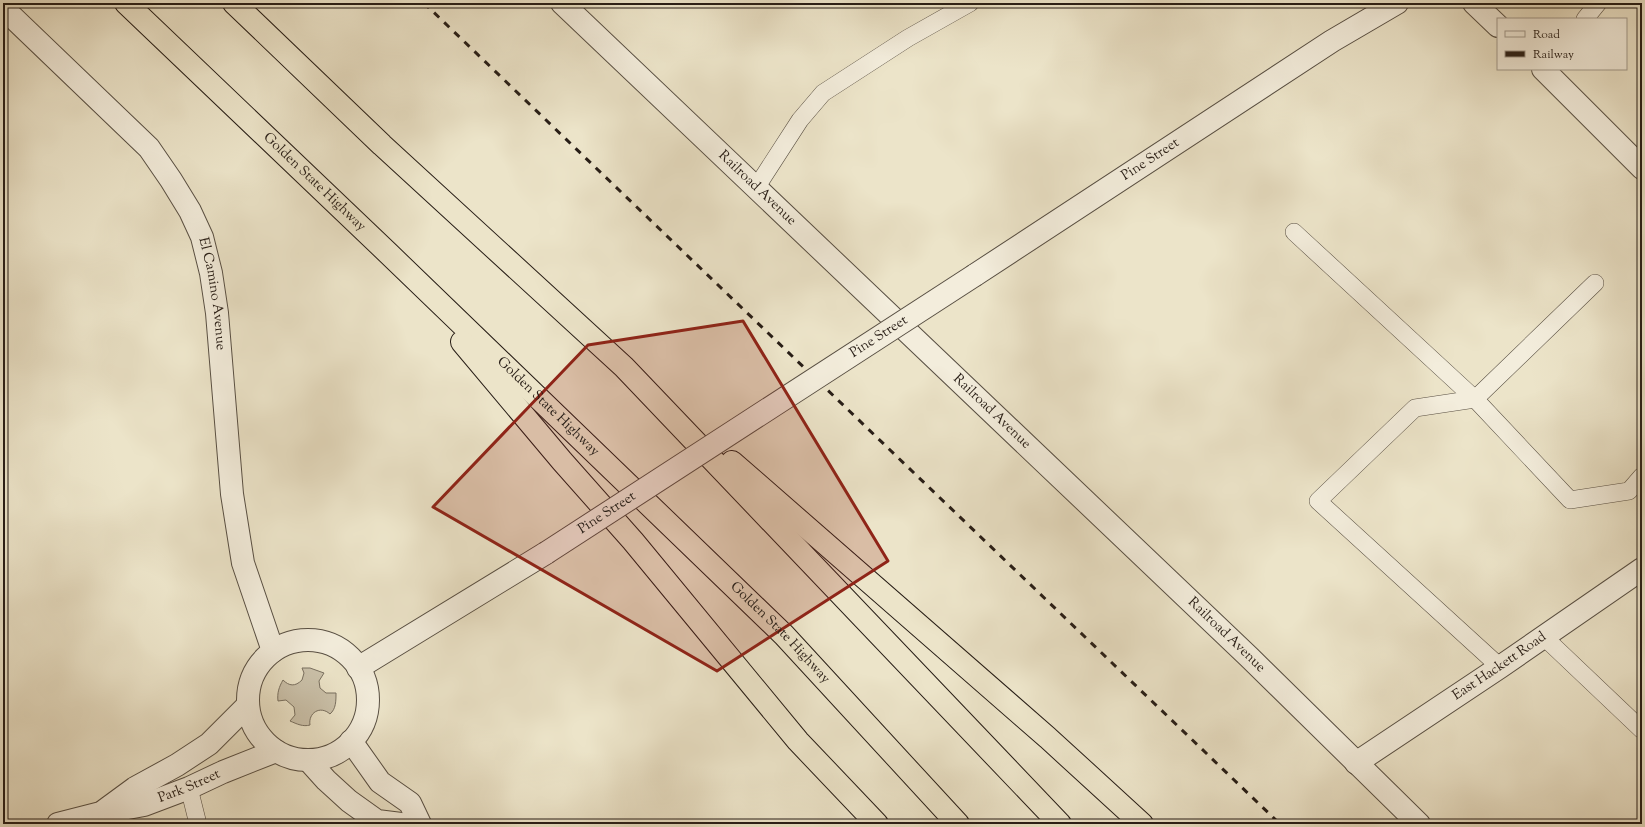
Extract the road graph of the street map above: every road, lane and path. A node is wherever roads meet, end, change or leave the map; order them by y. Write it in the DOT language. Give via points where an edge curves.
graph roads {
  1 [pos="126,3"];
  2 [pos="234,3"];
  3 [pos="562,3"];
  4 [pos="970,3"];
  5 [pos="1397,3"];
  6 [pos="1474,3"];
  7 [pos="1598,3"];
  8 [pos="3,8"];
  9 [pos="1586,18"];
  10 [pos="1497,25"];
  11 [pos="1544,70"];
  12 [pos="1642,168"];
  13 [pos="756,188"];
  14 [pos="1294,232"];
  15 [pos="388,253"];
  16 [pos="1595,283"];
  17 [pos="624,367"];
  18 [pos="1475,399"];
  19 [pos="1642,476"];
  20 [pos="1642,569"];
  21 [pos="1544,637"];
  22 [pos="272,651"];
  23 [pos="1500,667"];
  24 [pos="358,668"];
  25 [pos="248,705"];
  26 [pos="1642,730"];
  27 [pos="351,741"];
  28 [pos="276,751"];
  29 [pos="308,760"];
  30 [pos="1356,763"];
  31 [pos="189,788"];
  32 [pos="101,813"];
  33 [pos="58,824"];
  34 [pos="198,824"];
  35 [pos="401,824"];
  36 [pos="420,824"];
  37 [pos="877,824"];
  38 [pos="958,824"];
  39 [pos="1060,824"];
  40 [pos="1142,824"];
  41 [pos="1419,824"];
  1 -- 15 [label="highway, Golden State Highway"];
  2 -- 17 [label="highway" via="382,145"];
  3 -- 13 [label="street, Railroad Avenue"];
  4 -- 13 [label="lane" via="908,38 823,93 800,120"];
  5 -- 24 [label="street, Pine Street, bridge" via="1332,41 546,553"];
  6 -- 10 [label="street"];
  7 -- 9 [label="lane"];
  8 -- 22 [label="street, El Camino Avenue" via="149,148 171,180 202,237 217,313 232,494 244,563"];
  11 -- 12 [label="street"];
  13 -- 30 [label="street, Railroad Avenue" via="1249,657"];
  14 -- 18 [label="lane"];
  15 -- 37 [label="highway" via="557,455 633,541 798,741"];
  15 -- 38 [label="highway, Golden State Highway" via="784,636"];
  16 -- 18 [label="lane"];
  17 -- 39 [label="highway"];
  17 -- 40 [label="highway" via="1048,738"];
  18 -- 19 [label="lane" via="1570,500 1629,491"];
  18 -- 23 [label="lane" via="1415,408 1318,501"];
  20 -- 21 [label="street, East Hackett Road"];
  21 -- 23 [label="street, East Hackett Road"];
  21 -- 26 [label="lane"];
  22 -- 24 [label="street" via="291,642 311,640 331,644 348,655"];
  22 -- 25 [label="street" via="258,665 252,678 248,691"];
  23 -- 30 [label="street, East Hackett Road"];
  24 -- 27 [label="street" via="368,690 367,711 360,730"];
  25 -- 28 [label="street" via="250,719 256,731"];
  25 -- 32 [label="street, Park Street" via="209,744 177,766 136,788"];
  27 -- 29 [label="street" via="329,756"];
  27 -- 36 [label="street" via="380,782 410,803"];
  28 -- 29 [label="street" via="288,757"];
  28 -- 31 [label="street, Park Street"];
  29 -- 35 [label="street" via="349,801 377,822"];
  30 -- 41 [label="street, Railroad Avenue"];
  31 -- 32 [label="street, Park Street" via="144,805"];
  31 -- 34 [label="lane"];
  32 -- 33 [label="street, Park Street"];
}
